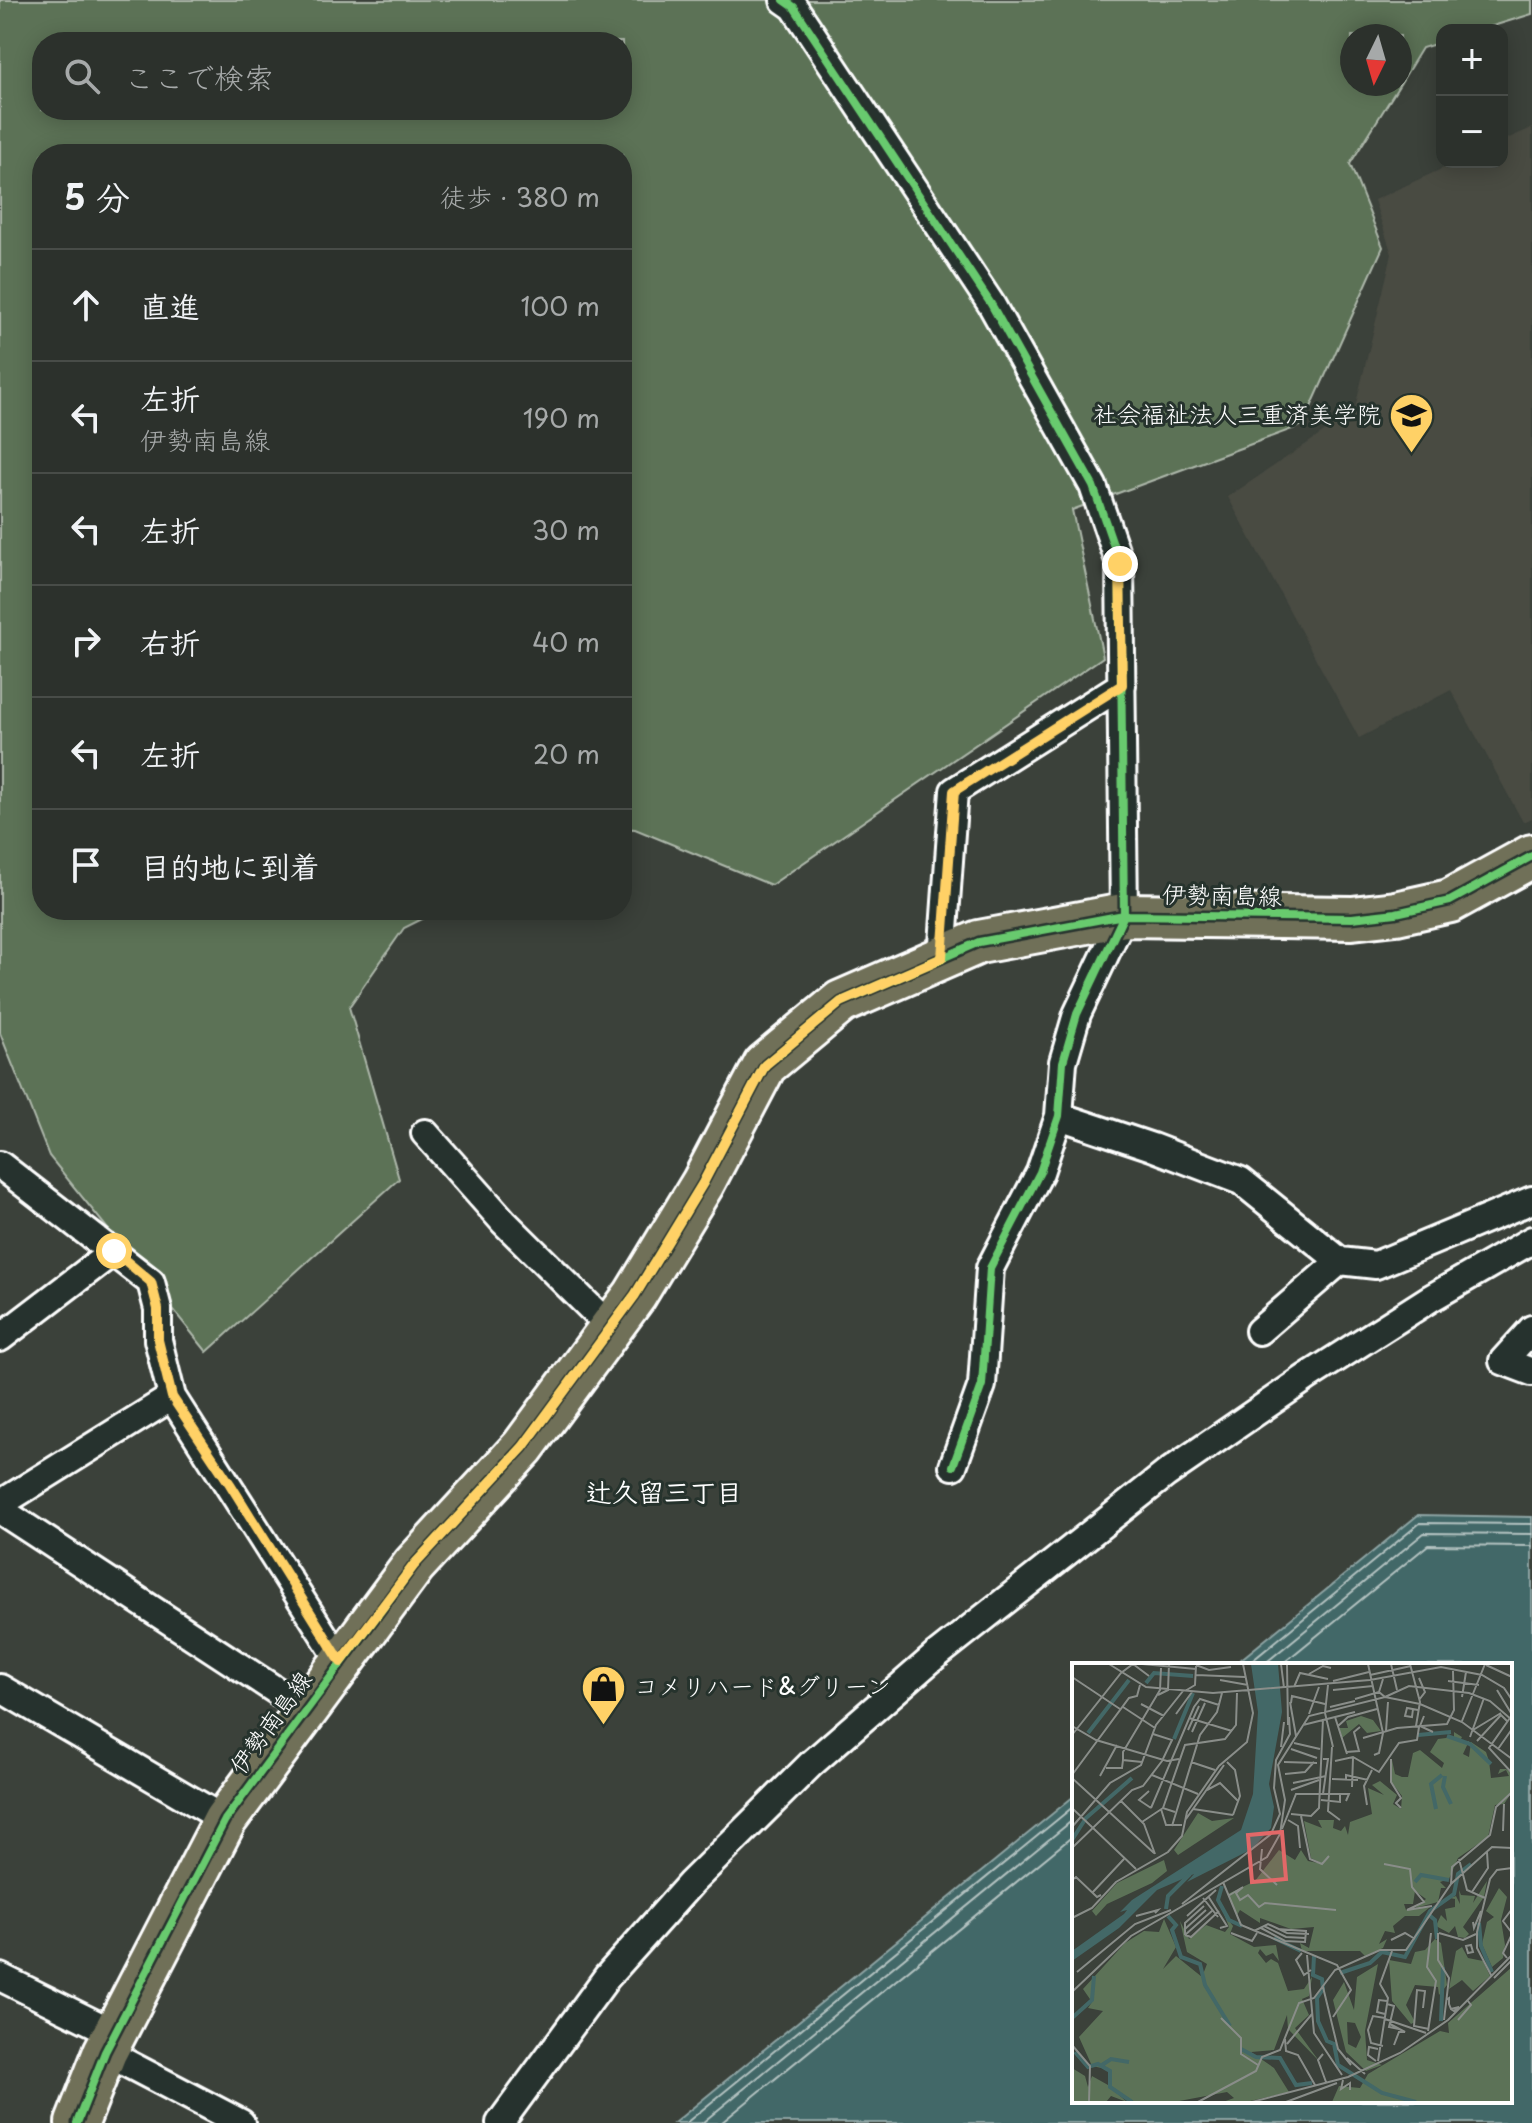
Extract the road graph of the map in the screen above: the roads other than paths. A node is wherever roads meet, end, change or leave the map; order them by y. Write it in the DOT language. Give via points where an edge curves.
graph roads {
  1 [pos="784,0"];
  2 [pos="1122,685"];
  3 [pos="1532,856"];
  4 [pos="1124,915"];
  5 [pos="942,958"];
  6 [pos="1059,1116"];
  7 [pos="425,1133"];
  8 [pos="0,1165"];
  9 [pos="1532,1200"];
  10 [pos="1532,1240"];
  11 [pos="114,1251"];
  12 [pos="1340,1261"];
  13 [pos="611,1328"];
  14 [pos="1532,1329"];
  15 [pos="1259,1331"];
  16 [pos="0,1338"];
  17 [pos="1532,1372"];
  18 [pos="172,1397"];
  19 [pos="953,1466"];
  20 [pos="0,1507"];
  21 [pos="341,1662"];
  22 [pos="0,1688"];
  23 [pos="306,1710"];
  24 [pos="225,1820"];
  25 [pos="0,1977"];
  26 [pos="110,2043"];
  27 [pos="77,2123"];
  28 [pos="241,2123"];
  29 [pos="500,2123"];
  1 -- 2 [label="street" via="794,7 991,304 1093,486 1120,564"];
  2 -- 4 [label="street"];
  2 -- 5 [label="street" via="954,791"];
  3 -- 4 [label="main road, 伊勢南島線" via="1450,901 1396,913 1352,918"];
  4 -- 5 [label="main road, 伊勢南島線" via="979,942"];
  4 -- 6 [label="street" via="1077,1014 1063,1062"];
  5 -- 13 [label="main road, 伊勢南島線" via="841,1002 765,1065 703,1183"];
  6 -- 12 [label="street" via="1241,1181"];
  6 -- 19 [label="street" via="1040,1172 990,1268 982,1385"];
  7 -- 13 [label="street" via="504,1222"];
  8 -- 11 [label="street"];
  9 -- 12 [label="street" via="1376,1265"];
  10 -- 29 [label="street" via="1381,1330 1166,1474 934,1657 811,1764 691,1883 607,1977"];
  11 -- 16 [label="street"];
  11 -- 18 [label="street" via="151,1282"];
  12 -- 15 [label="street"];
  13 -- 21 [label="main road, 伊勢南島線" via="523,1447 414,1565"];
  14 -- 17 [label="street" via="1503,1361"];
  18 -- 20 [label="street"];
  18 -- 21 [label="street"];
  20 -- 23 [label="street"];
  21 -- 23 [label="main road, 伊勢南島線"];
  22 -- 24 [label="street"];
  23 -- 24 [label="main road, 伊勢南島線"];
  24 -- 26 [label="main road, 伊勢南島線"];
  25 -- 26 [label="street"];
  26 -- 27 [label="main road, 伊勢南島線"];
  26 -- 28 [label="street"];
}
